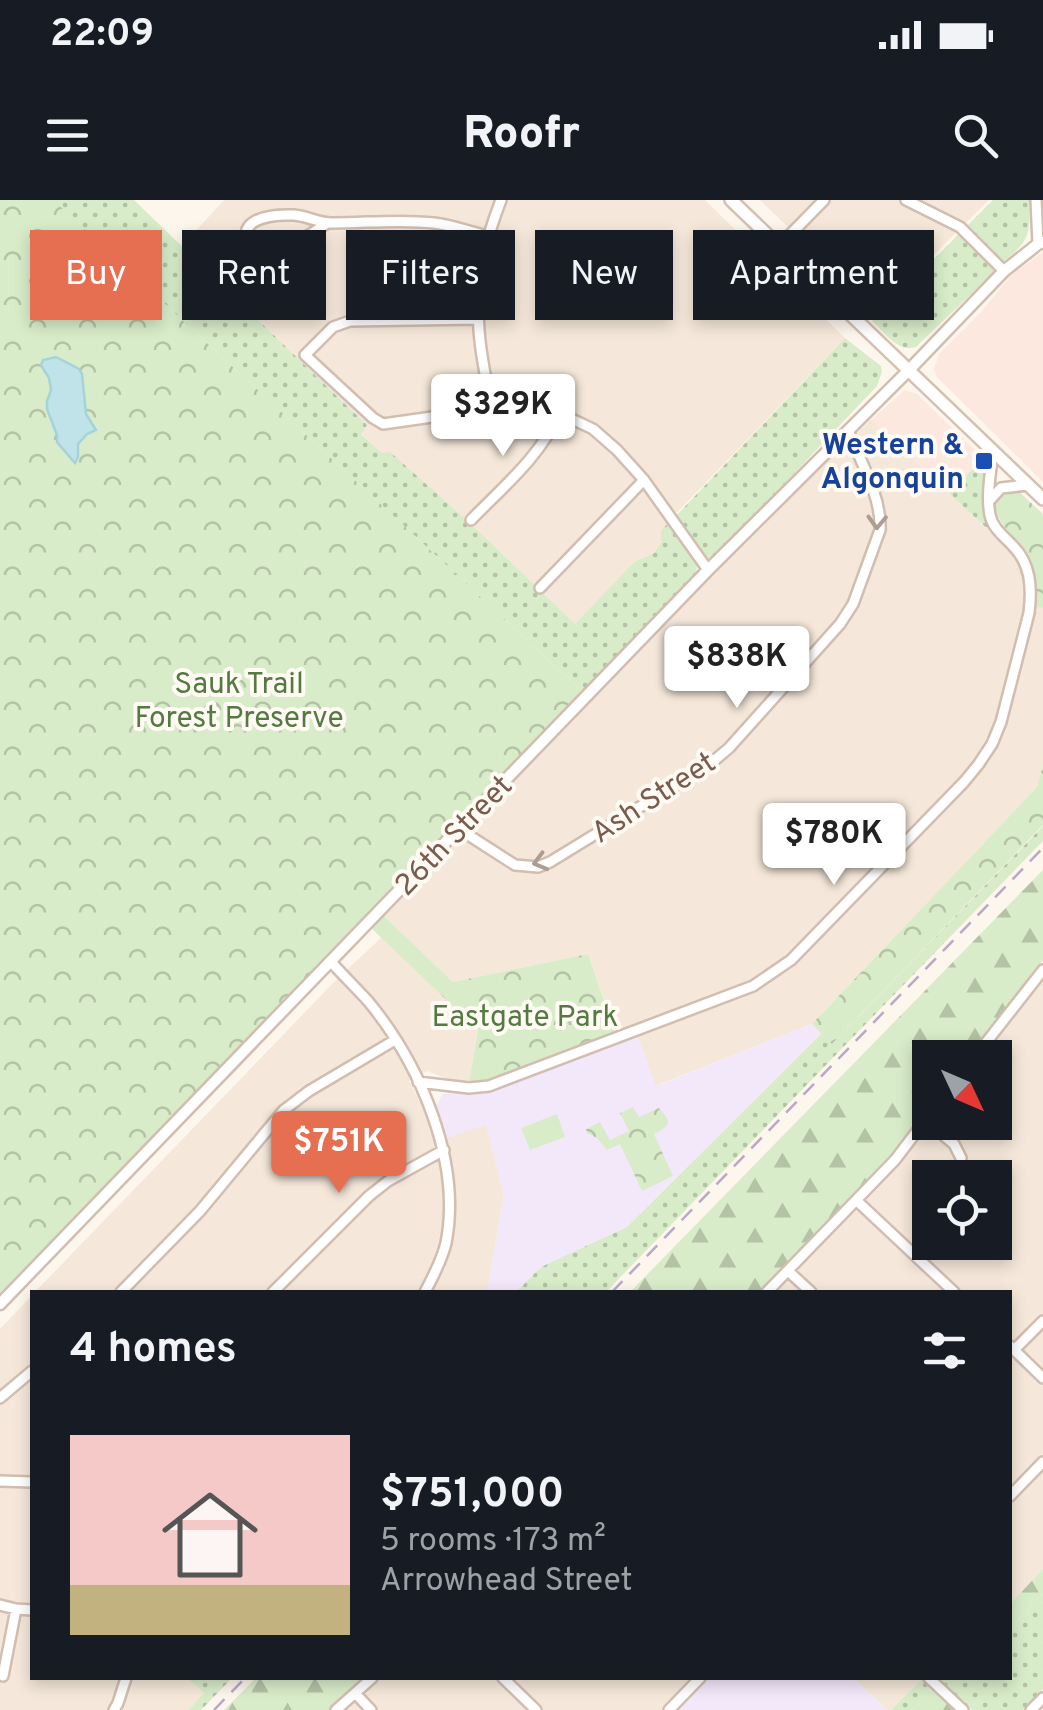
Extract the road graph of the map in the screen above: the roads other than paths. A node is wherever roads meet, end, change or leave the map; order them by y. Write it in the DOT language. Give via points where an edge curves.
graph roads {
  1 [pos="501,200"];
  2 [pos="731,200"];
  3 [pos="824,200"];
  4 [pos="906,200"];
  5 [pos="1036,200"];
  6 [pos="326,224"];
  7 [pos="463,230"];
  8 [pos="490,230"];
  9 [pos="763,230"];
  10 [pos="795,230"];
  11 [pos="1040,243"];
  12 [pos="1004,271"];
  13 [pos="413,320"];
  14 [pos="476,320"];
  15 [pos="857,320"];
  16 [pos="909,370"];
  17 [pos="494,402"];
  18 [pos="559,413"];
  19 [pos="848,430"];
  20 [pos="993,451"];
  21 [pos="644,480"];
  22 [pos="1028,485"];
  23 [pos="1043,499"];
  24 [pos="990,500"];
  25 [pos="472,520"];
  26 [pos="708,570"];
  27 [pos="540,588"];
  28 [pos="459,829"];
  29 [pos="331,962"];
  30 [pos="1043,970"];
  31 [pos="1033,981"];
  32 [pos="1043,990"];
  33 [pos="395,1040"];
  34 [pos="988,1040"];
  35 [pos="418,1082"];
  36 [pos="912,1137"];
  37 [pos="950,1140"];
  38 [pos="444,1150"];
  39 [pos="961,1158"];
  40 [pos="856,1200"];
  41 [pos="788,1271"];
  42 [pos="123,1290"];
  43 [pos="276,1290"];
  44 [pos="427,1290"];
  45 [pos="768,1290"];
  46 [pos="808,1290"];
  47 [pos="952,1290"];
  48 [pos="0,1304"];
  49 [pos="1043,1320"];
  50 [pos="1012,1348"];
  51 [pos="30,1373"];
  52 [pos="1043,1378"];
  53 [pos="0,1398"];
  54 [pos="1043,1462"];
  55 [pos="0,1481"];
  56 [pos="30,1482"];
  57 [pos="1012,1494"];
  58 [pos="0,1604"];
  59 [pos="16,1610"];
  60 [pos="30,1610"];
  61 [pos="3,1676"];
  62 [pos="125,1680"];
  63 [pos="370,1680"];
  64 [pos="506,1680"];
  65 [pos="698,1680"];
  66 [pos="931,1680"];
  67 [pos="354,1693"];
  68 [pos="1043,1698"];
  69 [pos="534,1709"];
  70 [pos="114,1710"];
  71 [pos="336,1710"];
  72 [pos="370,1710"];
  73 [pos="669,1710"];
  74 [pos="963,1710"];
  75 [pos="1031,1710"];
  1 -- 8 [label="street"];
  2 -- 9 [label="main road"];
  3 -- 10 [label="street"];
  4 -- 12 [label="street" via="960,227"];
  5 -- 11 [label="street"];
  6 -- 6 [label="street" via="294,215 258,219 245,234 253,254 263,256"];
  6 -- 7 [label="street" via="434,223"];
  11 -- 12 [label="street, 26th Street"];
  12 -- 16 [label="street, 26th Street"];
  13 -- 17 [label="street" via="350,321 305,355 383,424"];
  14 -- 17 [label="street"];
  15 -- 16 [label="main road"];
  16 -- 19 [label="street, 26th Street"];
  16 -- 20 [label="main road"];
  17 -- 18 [label="street"];
  18 -- 21 [label="street" via="593,430"];
  18 -- 25 [label="street" via="538,450"];
  19 -- 26 [label="street, 26th Street"];
  19 -- 28 [label="street, Ash Street, one-way" via="880,520 853,604 729,748 538,867 515,865"];
  20 -- 22 [label="main road"];
  20 -- 24 [label="street"];
  21 -- 26 [label="street"];
  21 -- 27 [label="street"];
  22 -- 23 [label="main road"];
  22 -- 24 [label="street" via="1001,488"];
  24 -- 35 [label="street" via="996,528 1025,562 1032,594 992,744 964,782 791,960 731,996 490,1086"];
  26 -- 28 [label="street, 26th Street"];
  28 -- 29 [label="street, 26th Street"];
  29 -- 33 [label="street"];
  29 -- 48 [label="street, 26th Street"];
  30 -- 31 [label="street"];
  31 -- 32 [label="street"];
  31 -- 34 [label="street"];
  33 -- 35 [label="street"];
  33 -- 42 [label="street" via="284,1110"];
  35 -- 38 [label="street"];
  36 -- 40 [label="street"];
  37 -- 39 [label="street"];
  38 -- 43 [label="street" via="369,1196"];
  38 -- 44 [label="street" via="450,1183 446,1244"];
  40 -- 41 [label="street"];
  40 -- 47 [label="street"];
  41 -- 45 [label="street"];
  41 -- 46 [label="street"];
  49 -- 50 [label="street"];
  50 -- 52 [label="street"];
  51 -- 53 [label="street"];
  54 -- 57 [label="street"];
  55 -- 56 [label="street"];
  58 -- 59 [label="street"];
  59 -- 60 [label="street"];
  59 -- 61 [label="street"];
  62 -- 70 [label="street"];
  63 -- 67 [label="street"];
  64 -- 69 [label="street"];
  65 -- 73 [label="street"];
  66 -- 74 [label="street"];
  67 -- 71 [label="street"];
  67 -- 72 [label="street"];
  68 -- 75 [label="street"];
}
